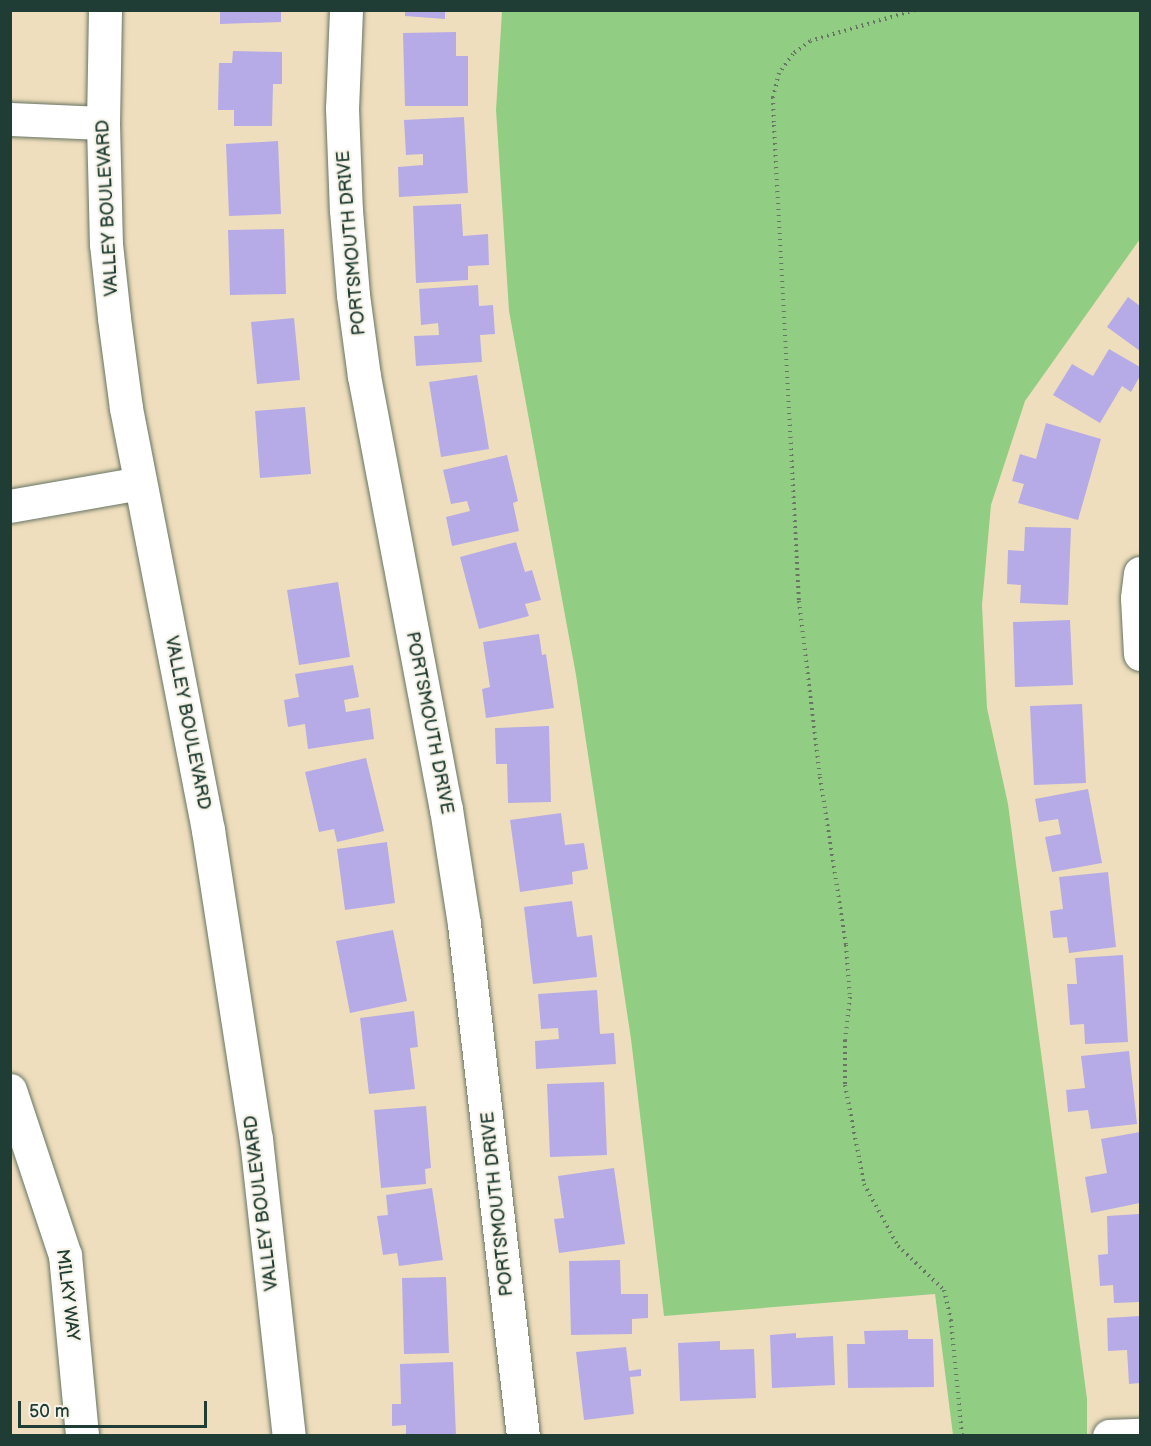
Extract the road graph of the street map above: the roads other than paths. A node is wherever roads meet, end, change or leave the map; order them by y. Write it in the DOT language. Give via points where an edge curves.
graph roads {
  1 [pos="105,10"];
  2 [pos="346,10"];
  3 [pos="10,118"];
  4 [pos="103,123"];
  5 [pos="140,483"];
  6 [pos="10,506"];
  7 [pos="1140,573"];
  8 [pos="1140,654"];
  9 [pos="10,1090"];
  10 [pos="1140,1435"];
  11 [pos="82,1436"];
  12 [pos="288,1436"];
  13 [pos="523,1436"];
  14 [pos="1109,1436"];
  1 -- 4 [label="street, VALLEY BOULEVARD"];
  2 -- 13 [label="street, PORTSMOUTH DRIVE" via="342,108 353,295 366,387 464,924"];
  3 -- 4 [label="street"];
  4 -- 5 [label="street, VALLEY BOULEVARD" via="106,244 126,408"];
  5 -- 6 [label="street"];
  5 -- 12 [label="street, VALLEY BOULEVARD" via="208,830 256,1139"];
  7 -- 8 [label="street"];
  9 -- 11 [label="street, MILKY WAY" via="65,1255"];
  10 -- 14 [label="street"];
}
